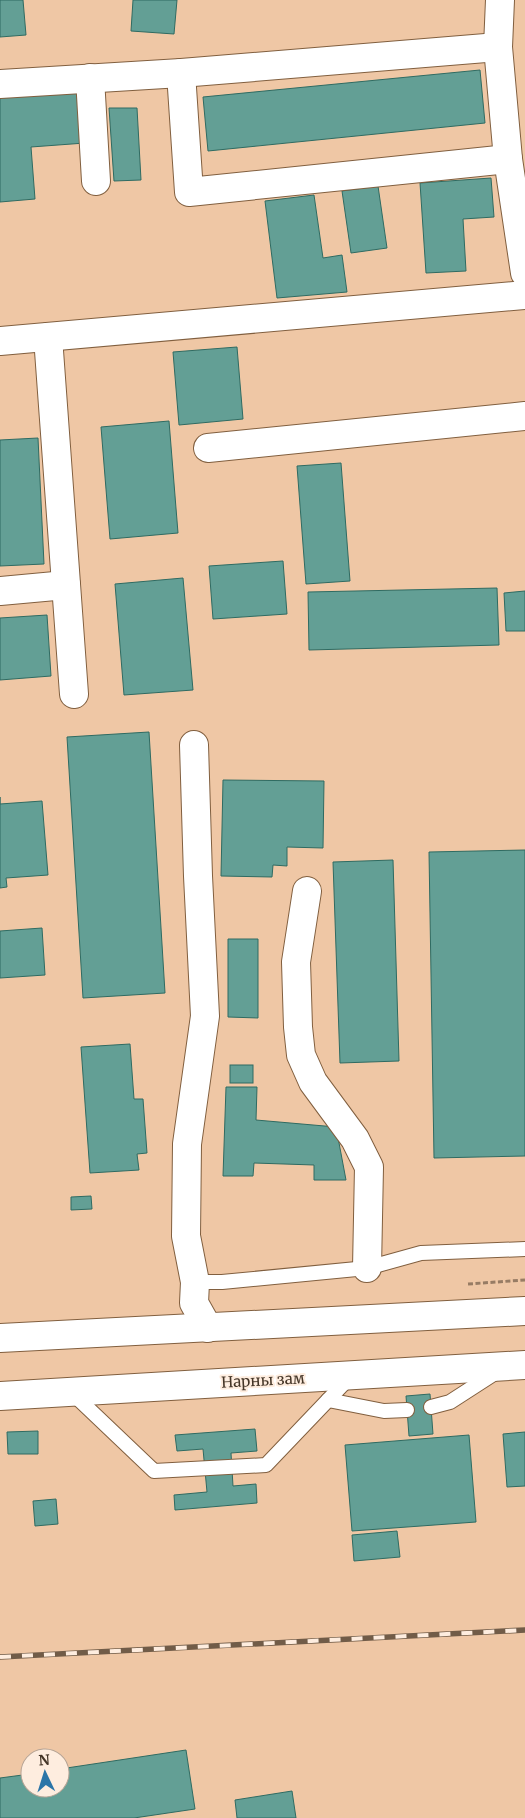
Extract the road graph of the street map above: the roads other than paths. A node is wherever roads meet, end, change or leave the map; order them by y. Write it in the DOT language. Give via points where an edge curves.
graph roads {
  1 [pos="500,0"];
  2 [pos="498,47"];
  3 [pos="181,73"];
  4 [pos="90,78"];
  5 [pos="0,84"];
  6 [pos="515,172"];
  7 [pos="96,181"];
  8 [pos="525,273"];
  9 [pos="525,295"];
  10 [pos="48,337"];
  11 [pos="0,341"];
  12 [pos="525,416"];
  13 [pos="208,448"];
  14 [pos="66,585"];
  15 [pos="0,591"];
  16 [pos="74,694"];
  17 [pos="194,745"];
  18 [pos="306,891"];
  19 [pos="525,1249"];
  20 [pos="367,1268"];
  21 [pos="195,1282"];
  22 [pos="525,1311"];
  23 [pos="208,1328"];
  24 [pos="4,1336"];
  25 [pos="515,1365"];
  26 [pos="352,1375"];
  27 [pos="70,1392"];
  28 [pos="0,1396"];
  29 [pos="328,1400"];
  30 [pos="431,1407"];
  31 [pos="407,1410"];
  1 -- 2 [label="street"];
  2 -- 3 [label="street"];
  2 -- 6 [label="street"];
  3 -- 4 [label="street"];
  3 -- 6 [label="street" via="188,192"];
  4 -- 5 [label="street"];
  4 -- 7 [label="street"];
  6 -- 8 [label="street"];
  9 -- 10 [label="street"];
  10 -- 11 [label="street"];
  10 -- 14 [label="street"];
  12 -- 13 [label="street"];
  14 -- 15 [label="street"];
  14 -- 16 [label="street"];
  17 -- 21 [label="street" via="205,1016 187,1144 186,1236"];
  18 -- 20 [label="street" via="296,962 302,1056 313,1082 355,1139 369,1167"];
  19 -- 20 [label="lane" via="421,1253"];
  20 -- 21 [label="lane"];
  21 -- 23 [label="street" via="194,1303"];
  22 -- 23 [label="street"];
  23 -- 24 [label="street"];
  25 -- 26 [label="street, Нарны зам"];
  25 -- 30 [label="lane" via="450,1402"];
  26 -- 27 [label="street, Нарны зам"];
  26 -- 29 [label="lane"];
  27 -- 28 [label="street, Нарны зам"];
  27 -- 29 [label="lane" via="154,1471 266,1465"];
  29 -- 31 [label="lane" via="384,1411"];
}
